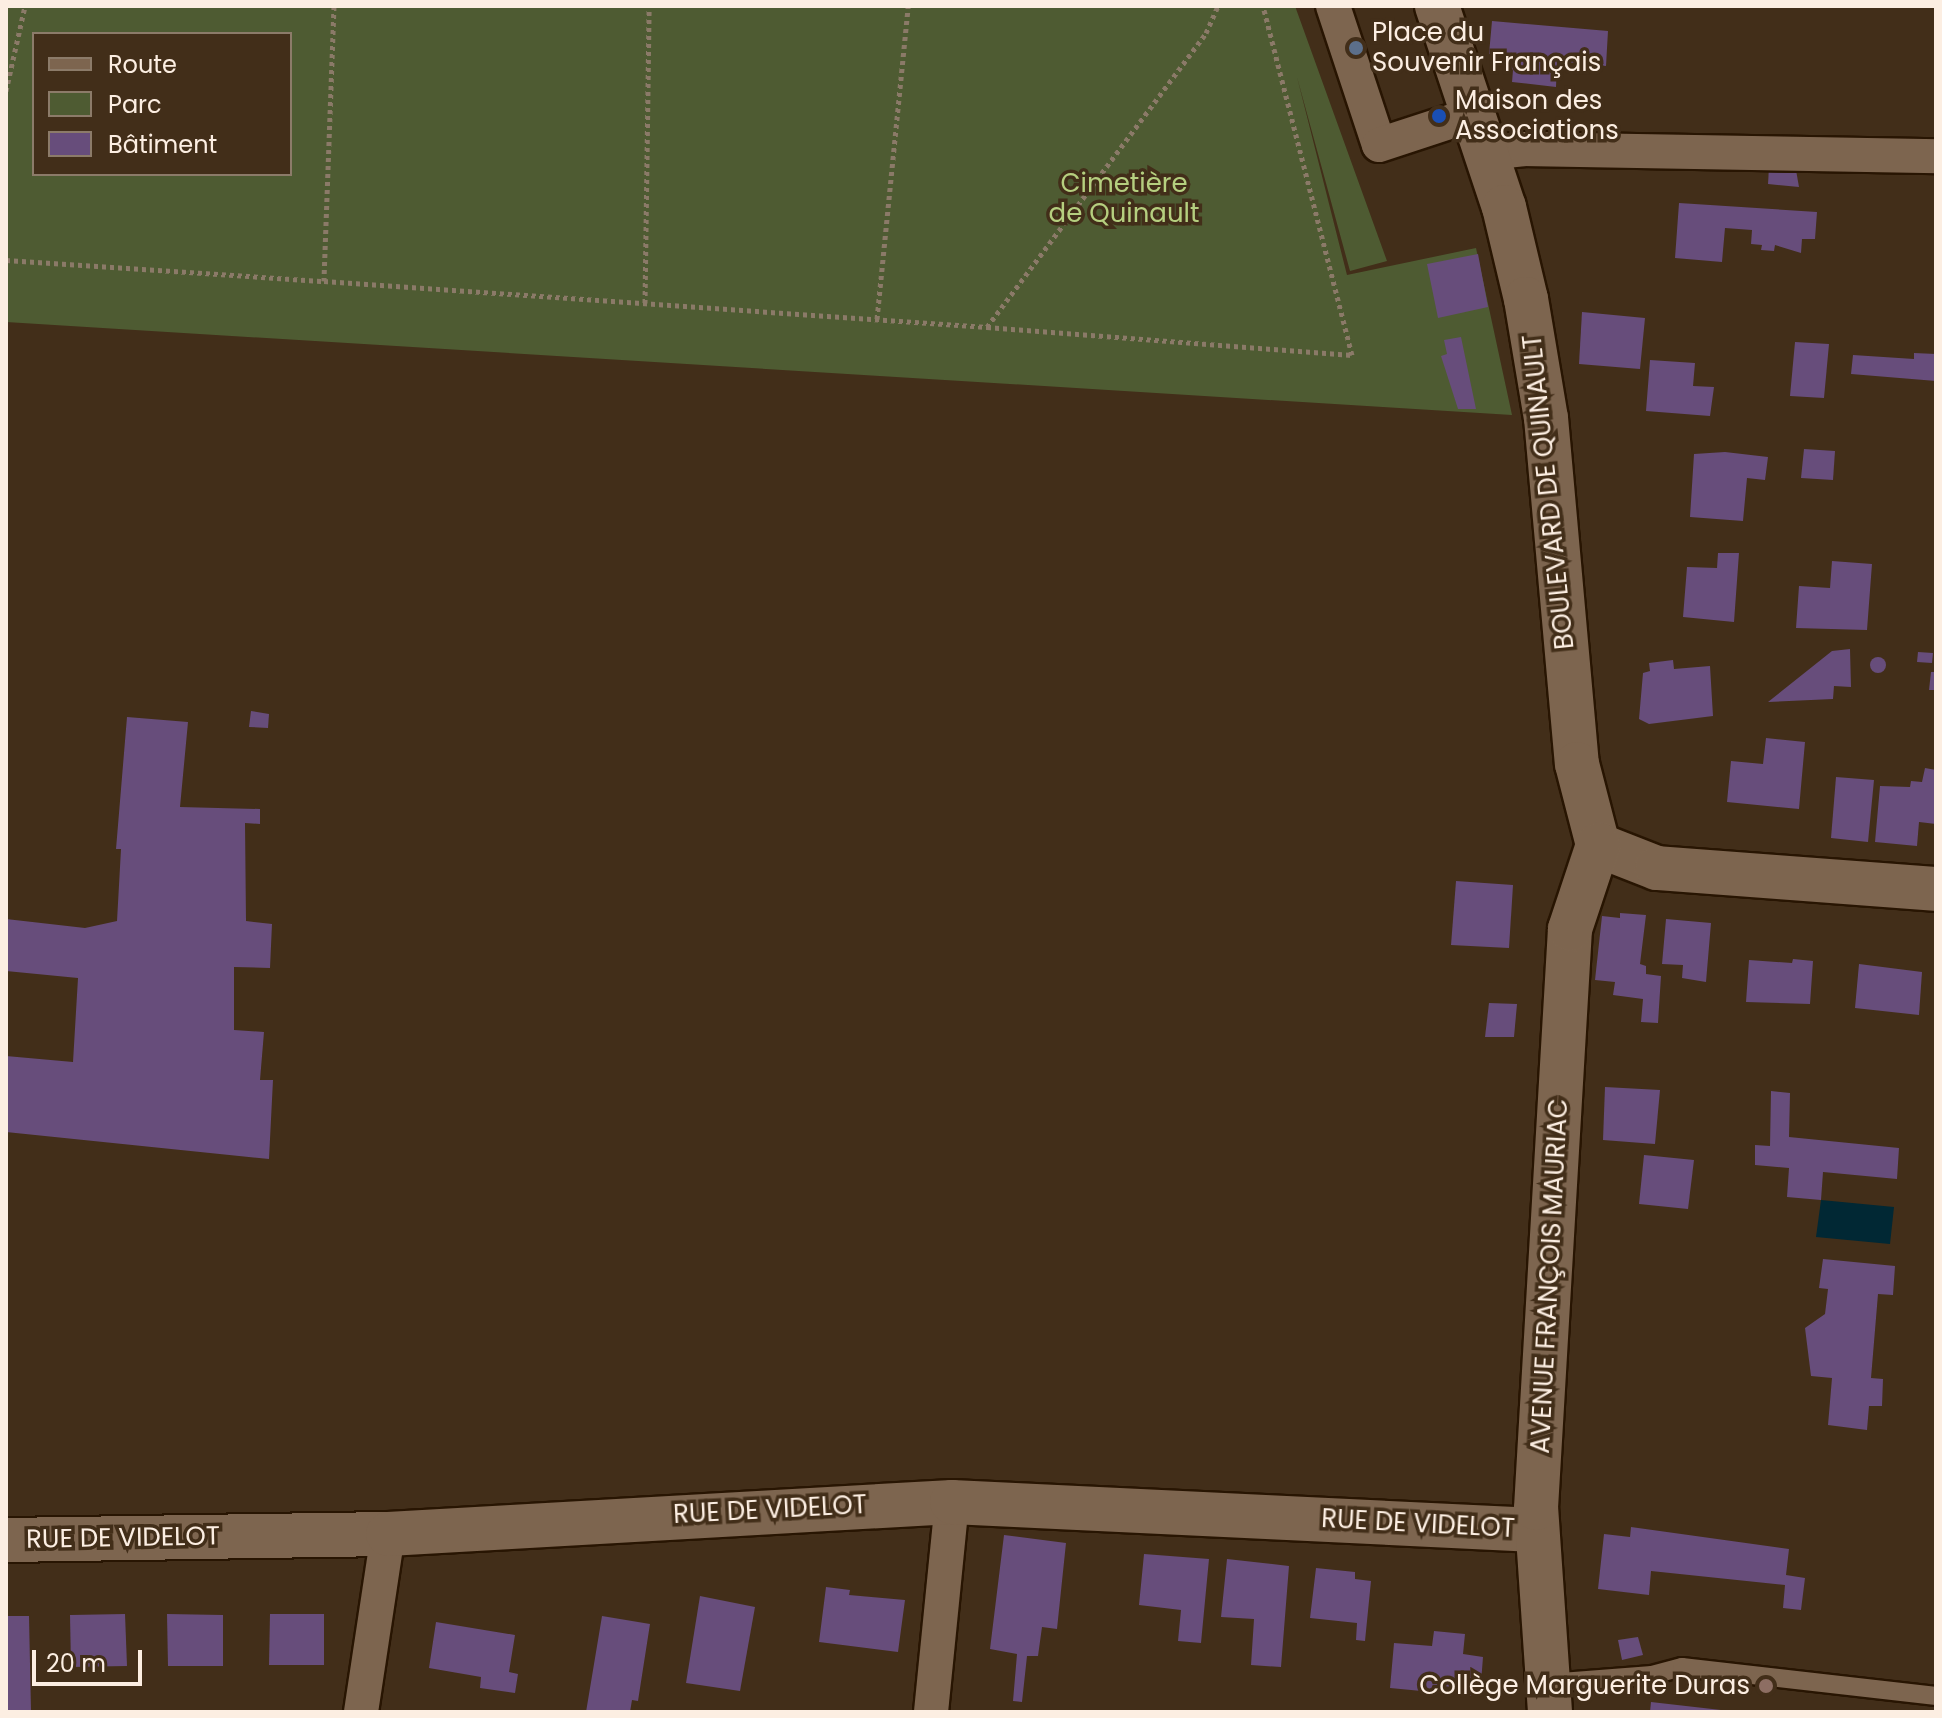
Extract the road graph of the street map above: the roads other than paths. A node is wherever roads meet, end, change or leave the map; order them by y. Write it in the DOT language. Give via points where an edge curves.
graph roads {
  1 [pos="1333,6"];
  2 [pos="1437,6"];
  3 [pos="1481,134"];
  4 [pos="1936,156"];
  5 [pos="1598,845"];
  6 [pos="1936,889"];
  7 [pos="952,1502"];
  8 [pos="1535,1530"];
  9 [pos="388,1534"];
  10 [pos="6,1540"];
  11 [pos="1936,1696"];
  12 [pos="1559,1697"];
  13 [pos="361,1712"];
  14 [pos="931,1712"];
  1 -- 3 [label="street" via="1379,145"];
  2 -- 3 [label="street, BOULEVARD DE QUINAULT"];
  3 -- 4 [label="street" via="1525,149"];
  3 -- 5 [label="street, BOULEVARD DE QUINAULT" via="1526,299 1546,418 1577,764"];
  5 -- 6 [label="street" via="1657,868"];
  5 -- 8 [label="street, AVENUE FRANÇOIS MAURIAC" via="1570,929"];
  7 -- 8 [label="street, RUE DE VIDELOT"];
  7 -- 9 [label="street, RUE DE VIDELOT"];
  7 -- 14 [label="street"];
  8 -- 12 [label="street, AVENUE FRANÇOIS MAURIAC"];
  9 -- 10 [label="street, RUE DE VIDELOT"];
  9 -- 13 [label="street"];
  11 -- 12 [label="lane" via="1682,1667"];
}
